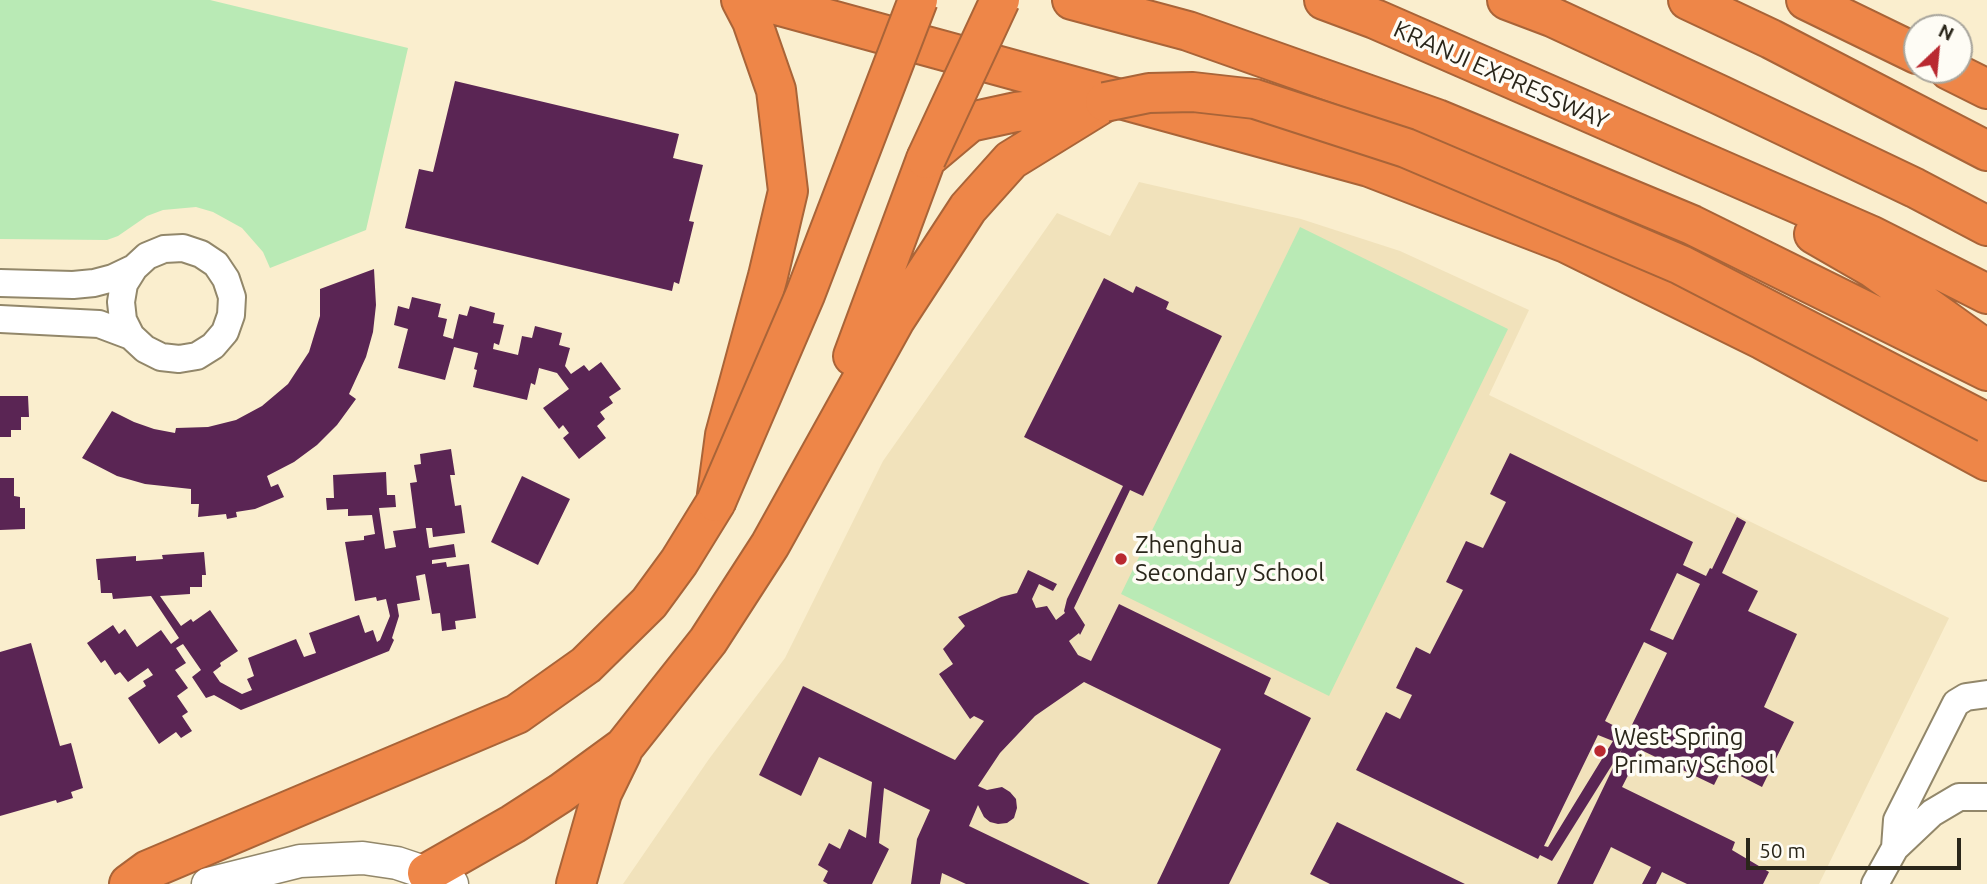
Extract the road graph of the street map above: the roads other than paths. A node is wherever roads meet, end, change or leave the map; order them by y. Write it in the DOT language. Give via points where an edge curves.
graph roads {
  1 [pos="741,0"];
  2 [pos="758,0"];
  3 [pos="918,0"];
  4 [pos="1000,0"];
  5 [pos="1072,0"];
  6 [pos="1324,0"];
  7 [pos="1507,0"];
  8 [pos="1688,0"];
  9 [pos="1805,0"];
  10 [pos="1538,8"];
  11 [pos="1903,47"];
  12 [pos="1105,102"];
  13 [pos="1987,151"];
  14 [pos="1677,152"];
  15 [pos="926,159"];
  16 [pos="1987,226"];
  17 [pos="134,268"];
  18 [pos="0,284"];
  19 [pos="1987,294"];
  20 [pos="0,319"];
  21 [pos="131,336"];
  22 [pos="1987,350"];
  23 [pos="1987,371"];
  24 [pos="1987,423"];
  25 [pos="1987,461"];
  26 [pos="807,479"];
  27 [pos="716,502"];
  28 [pos="1987,694"];
  29 [pos="624,747"];
  30 [pos="1987,797"];
  31 [pos="1895,848"];
  32 [pos="425,880"];
  33 [pos="129,884"];
  34 [pos="208,884"];
  35 [pos="576,884"];
  36 [pos="1875,884"];
  1 -- 27 [label="highway, bridge" via="776,90 788,191 725,435"];
  2 -- 25 [label="highway" via="1369,167 1566,243 1763,340"];
  3 -- 27 [label="highway, bridge" via="805,295"];
  4 -- 15 [label="highway, bridge"];
  5 -- 23 [label="highway" via="1188,31 1437,119 1692,225"];
  6 -- 14 [label="highway, KRANJI EXPRESSWAY"];
  7 -- 10 [label="highway"];
  8 -- 13 [label="highway"];
  9 -- 11 [label="highway"];
  10 -- 16 [label="highway" via="1915,187"];
  12 -- 15 [label="highway, bridge" via="970,122"];
  12 -- 24 [label="highway, bridge" via="1149,93 1193,92 1255,99 1406,148 1681,265"];
  12 -- 26 [label="highway" via="1011,160 968,208 895,320"];
  14 -- 19 [label="highway" via="1872,236"];
  14 -- 22 [label="highway" via="1873,268"];
  15 -- 26 [label="highway"];
  17 -- 18 [label="street" via="94,283"];
  17 -- 21 [label="street" via="124,284 121,302"];
  17 -- 21 [label="street" via="164,249 183,248 216,264 232,297 225,332 197,356 161,357"];
  20 -- 21 [label="street" via="99,324"];
  26 -- 29 [label="highway" via="708,641"];
  27 -- 33 [label="highway" via="649,603 586,664 517,714 148,870"];
  28 -- 31 [label="street" via="1966,696 1956,703 1896,820"];
  29 -- 32 [label="highway"];
  29 -- 35 [label="highway" via="602,793"];
  30 -- 31 [label="street" via="1952,800"];
  31 -- 36 [label="street"];
  32 -- 34 [label="street" via="397,863 331,858"];
}
